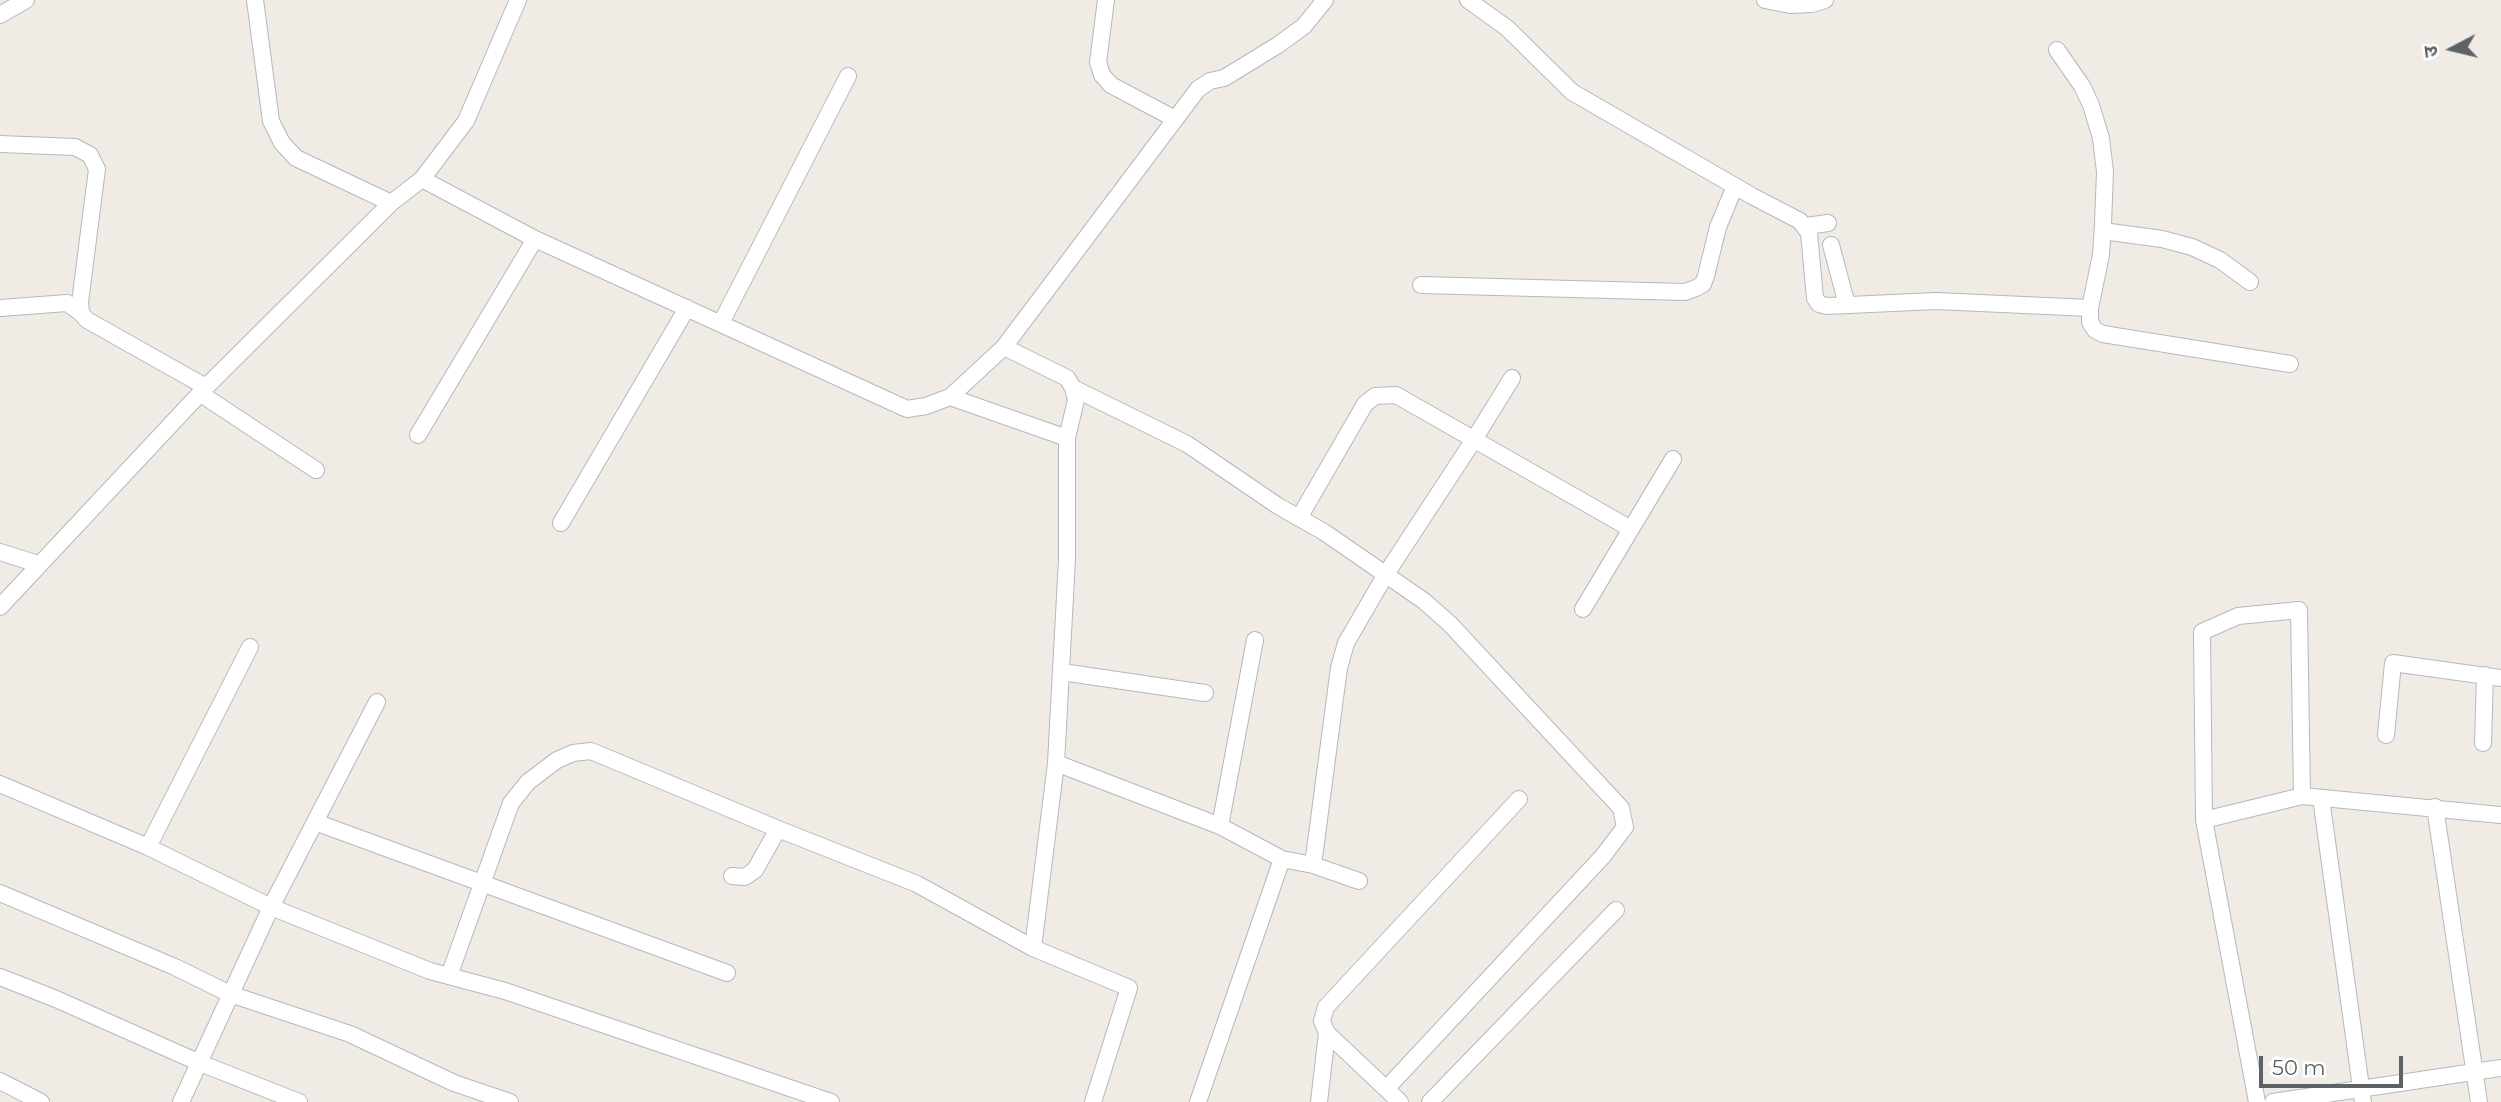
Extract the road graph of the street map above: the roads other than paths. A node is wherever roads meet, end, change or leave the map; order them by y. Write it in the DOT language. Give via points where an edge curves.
graph roads {
  1 [pos="26,0"];
  2 [pos="255,0"];
  3 [pos="518,0"];
  4 [pos="1106,0"];
  5 [pos="1325,0"];
  6 [pos="1468,0"];
  7 [pos="1765,0"];
  8 [pos="1825,0"];
  9 [pos="0,15"];
  10 [pos="2057,50"];
  11 [pos="848,76"];
  12 [pos="1175,119"];
  13 [pos="0,144"];
  14 [pos="422,179"];
  15 [pos="1735,186"];
  16 [pos="391,203"];
  17 [pos="1828,223"];
  18 [pos="1805,226"];
  19 [pos="2103,231"];
  20 [pos="535,239"];
  21 [pos="1830,245"];
  22 [pos="2250,282"];
  23 [pos="1421,285"];
  24 [pos="1847,305"];
  25 [pos="687,308"];
  26 [pos="2090,308"];
  27 [pos="0,309"];
  28 [pos="81,313"];
  29 [pos="720,323"];
  30 [pos="1004,346"];
  31 [pos="2290,364"];
  32 [pos="1512,378"];
  33 [pos="1073,388"];
  34 [pos="203,390"];
  35 [pos="950,397"];
  36 [pos="418,435"];
  37 [pos="1067,438"];
  38 [pos="1475,438"];
  39 [pos="1672,459"];
  40 [pos="316,470"];
  41 [pos="1299,518"];
  42 [pos="561,523"];
  43 [pos="1631,529"];
  44 [pos="0,552"];
  45 [pos="38,564"];
  46 [pos="1386,574"];
  47 [pos="0,607"];
  48 [pos="1583,610"];
  49 [pos="1255,640"];
  50 [pos="250,647"];
  51 [pos="1062,672"];
  52 [pos="2493,677"];
  53 [pos="1206,693"];
  54 [pos="377,702"];
  55 [pos="2386,736"];
  56 [pos="2483,743"];
  57 [pos="1056,763"];
  58 [pos="0,784"];
  59 [pos="2302,796"];
  60 [pos="2321,798"];
  61 [pos="1519,799"];
  62 [pos="2435,807"];
  63 [pos="2501,815"];
  64 [pos="2204,820"];
  65 [pos="315,822"];
  66 [pos="1220,826"];
  67 [pos="778,829"];
  68 [pos="148,847"];
  69 [pos="1282,859"];
  70 [pos="1313,865"];
  71 [pos="732,877"];
  72 [pos="1359,881"];
  73 [pos="484,883"];
  74 [pos="0,894"];
  75 [pos="271,907"];
  76 [pos="1616,909"];
  77 [pos="1033,948"];
  78 [pos="727,973"];
  79 [pos="449,976"];
  80 [pos="0,977"];
  81 [pos="230,994"];
  82 [pos="1328,1033"];
  83 [pos="200,1063"];
  84 [pos="2501,1068"];
  85 [pos="2475,1073"];
  86 [pos="0,1081"];
  87 [pos="1387,1088"];
  88 [pos="2362,1096"];
  89 [pos="41,1102"];
  90 [pos="181,1102"];
  91 [pos="299,1102"];
  92 [pos="510,1102"];
  93 [pos="831,1102"];
  94 [pos="1093,1102"];
  95 [pos="1198,1102"];
  96 [pos="1320,1102"];
  97 [pos="1400,1102"];
  98 [pos="1430,1102"];
  99 [pos="2258,1102"];
  100 [pos="2273,1102"];
  101 [pos="2479,1102"];
  1 -- 9 [label="street"];
  2 -- 16 [label="street" via="271,121 282,143 296,158"];
  3 -- 14 [label="street" via="466,121"];
  4 -- 12 [label="street" via="1098,62 1102,75 1111,85"];
  5 -- 12 [label="street" via="1304,26 1278,45 1198,89"];
  6 -- 15 [label="street" via="1507,29 1573,92"];
  7 -- 8 [label="street" via="1790,5"];
  10 -- 19 [label="street" via="2082,86 2101,138"];
  11 -- 29 [label="street"];
  12 -- 30 [label="street"];
  13 -- 28 [label="street" via="75,147 95,162"];
  14 -- 16 [label="street"];
  14 -- 20 [label="street"];
  15 -- 18 [label="street"];
  15 -- 23 [label="street" via="1703,284 1685,292"];
  16 -- 34 [label="street"];
  17 -- 18 [label="street"];
  18 -- 24 [label="street" via="1815,298 1827,306"];
  19 -- 22 [label="street" via="2192,247"];
  19 -- 26 [label="street"];
  20 -- 25 [label="street"];
  20 -- 36 [label="street"];
  21 -- 24 [label="street"];
  24 -- 26 [label="street" via="1936,302"];
  25 -- 29 [label="street"];
  25 -- 42 [label="street"];
  26 -- 31 [label="street" via="2090,322 2103,334"];
  27 -- 28 [label="street" via="66,303"];
  28 -- 34 [label="street"];
  29 -- 35 [label="street" via="907,409"];
  30 -- 33 [label="street" via="1067,378"];
  30 -- 35 [label="street"];
  32 -- 38 [label="street"];
  33 -- 37 [label="street" via="1076,400"];
  33 -- 41 [label="street" via="1187,444"];
  34 -- 40 [label="street"];
  34 -- 45 [label="street"];
  35 -- 37 [label="street"];
  37 -- 51 [label="street"];
  38 -- 41 [label="street" via="1396,395 1375,396 1365,404"];
  38 -- 43 [label="street"];
  38 -- 46 [label="street"];
  39 -- 43 [label="street"];
  41 -- 46 [label="street"];
  43 -- 48 [label="street"];
  44 -- 45 [label="street"];
  45 -- 47 [label="street"];
  46 -- 70 [label="street" via="1346,643 1339,668"];
  46 -- 87 [label="street" via="1450,624 1621,808 1625,827"];
  49 -- 66 [label="street"];
  50 -- 68 [label="street"];
  51 -- 53 [label="street"];
  51 -- 57 [label="street"];
  52 -- 55 [label="street" via="2393,663"];
  52 -- 56 [label="street"];
  54 -- 65 [label="street"];
  57 -- 66 [label="street"];
  57 -- 77 [label="street"];
  58 -- 68 [label="street"];
  59 -- 60 [label="street"];
  59 -- 64 [label="street"];
  59 -- 64 [label="street" via="2299,610 2238,616 2202,632"];
  60 -- 62 [label="street"];
  60 -- 88 [label="street"];
  61 -- 82 [label="street" via="1326,1007 1322,1021"];
  62 -- 63 [label="street"];
  62 -- 85 [label="street"];
  64 -- 99 [label="street"];
  65 -- 73 [label="street"];
  65 -- 75 [label="street"];
  66 -- 69 [label="street"];
  67 -- 71 [label="street" via="755,870 745,877"];
  67 -- 73 [label="street" via="591,751 573,753 557,760 516,794"];
  67 -- 77 [label="street" via="917,884"];
  68 -- 75 [label="street"];
  69 -- 70 [label="street"];
  69 -- 95 [label="street"];
  70 -- 72 [label="street"];
  73 -- 78 [label="street"];
  73 -- 79 [label="street"];
  74 -- 81 [label="street"];
  75 -- 79 [label="street"];
  75 -- 81 [label="street"];
  76 -- 98 [label="street"];
  77 -- 94 [label="street" via="1129,988"];
  79 -- 93 [label="street"];
  80 -- 83 [label="street"];
  81 -- 83 [label="street"];
  81 -- 92 [label="street" via="350,1034 454,1083"];
  82 -- 87 [label="street"];
  82 -- 96 [label="street"];
  83 -- 90 [label="street"];
  83 -- 91 [label="street"];
  84 -- 85 [label="street"];
  85 -- 88 [label="street"];
  85 -- 101 [label="street"];
  86 -- 89 [label="street"];
  87 -- 97 [label="street"];
  88 -- 100 [label="street"];
}
